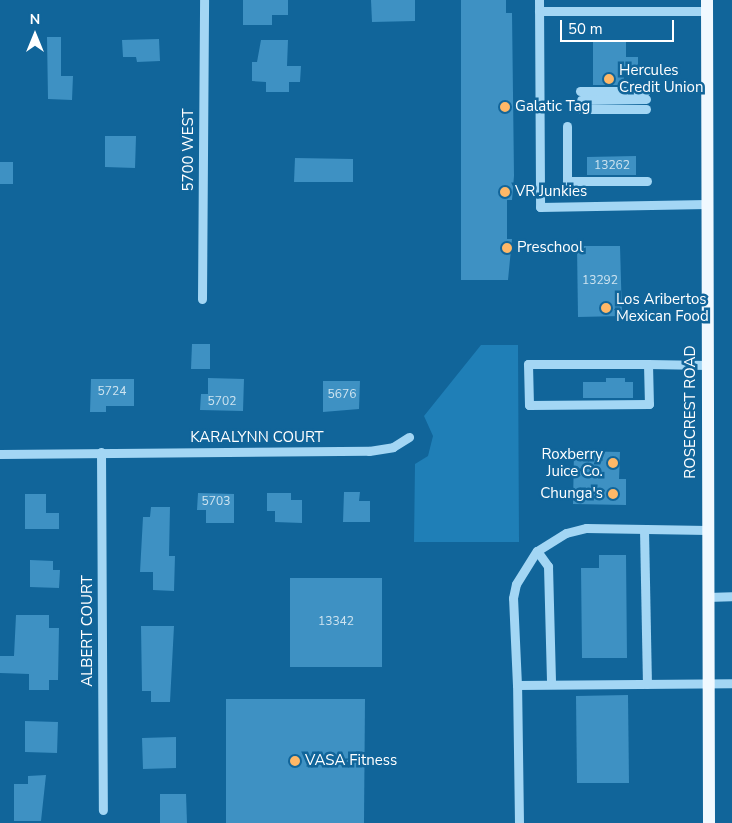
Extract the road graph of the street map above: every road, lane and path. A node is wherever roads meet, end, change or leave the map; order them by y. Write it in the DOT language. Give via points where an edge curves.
graph roads {
  1 [pos="204,0"];
  2 [pos="539,0"];
  3 [pos="707,6"];
  4 [pos="539,12"];
  5 [pos="646,100"];
  6 [pos="567,126"];
  7 [pos="647,181"];
  8 [pos="707,204"];
  9 [pos="202,299"];
  10 [pos="648,364"];
  11 [pos="707,364"];
  12 [pos="409,437"];
  13 [pos="101,452"];
  14 [pos="0,454"];
  15 [pos="644,529"];
  16 [pos="707,530"];
  17 [pos="537,551"];
  18 [pos="732,596"];
  19 [pos="707,597"];
  20 [pos="708,683"];
  21 [pos="732,683"];
  22 [pos="551,684"];
  23 [pos="647,684"];
  24 [pos="517,685"];
  25 [pos="103,810"];
  26 [pos="519,823"];
  27 [pos="709,823"];
  1 -- 9 [label="street, 5700 WEST"];
  2 -- 4 [label="street"];
  3 -- 4 [label="street"];
  3 -- 8 [label="main road, ROSECREST ROAD"];
  4 -- 8 [label="street" via="540,206"];
  5 -- 5 [label="street" via="581,100"];
  6 -- 7 [label="street" via="567,181"];
  8 -- 11 [label="main road, ROSECREST ROAD"];
  10 -- 10 [label="street" via="528,364 529,405 648,404"];
  10 -- 11 [label="street"];
  11 -- 16 [label="main road, ROSECREST ROAD"];
  12 -- 13 [label="street, KARALYNN COURT" via="393,447 369,451"];
  13 -- 14 [label="street, KARALYNN COURT"];
  13 -- 25 [label="street, ALBERT COURT"];
  15 -- 16 [label="street"];
  15 -- 17 [label="street" via="586,528 566,533"];
  15 -- 23 [label="street"];
  16 -- 19 [label="main road, ROSECREST ROAD"];
  17 -- 22 [label="street" via="548,566"];
  17 -- 24 [label="street" via="516,584 513,598"];
  18 -- 19 [label="street"];
  19 -- 20 [label="main road, ROSECREST ROAD"];
  20 -- 21 [label="street"];
  20 -- 23 [label="street"];
  20 -- 27 [label="main road, ROSECREST ROAD"];
  22 -- 23 [label="street"];
  22 -- 24 [label="street"];
  24 -- 26 [label="street"];
}
